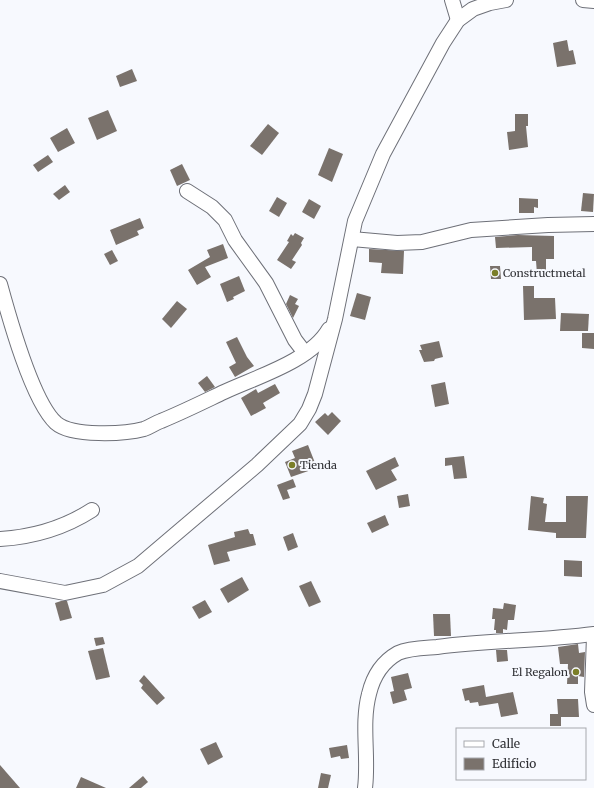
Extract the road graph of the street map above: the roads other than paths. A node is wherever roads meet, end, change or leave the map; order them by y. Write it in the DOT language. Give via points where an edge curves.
graph roads {
  1 [pos="452,0"];
  2 [pos="506,0"];
  3 [pos="583,0"];
  4 [pos="594,1"];
  5 [pos="458,20"];
  6 [pos="187,191"];
  7 [pos="594,224"];
  8 [pos="352,239"];
  9 [pos="0,284"];
  10 [pos="335,319"];
  11 [pos="305,353"];
  12 [pos="92,510"];
  13 [pos="0,539"];
  14 [pos="0,581"];
  15 [pos="594,635"];
  16 [pos="594,705"];
  17 [pos="365,788"];
  1 -- 5 [label="street"];
  2 -- 5 [label="street" via="490,2 473,9"];
  3 -- 4 [label="street"];
  5 -- 8 [label="street" via="384,154 355,222"];
  6 -- 11 [label="street" via="212,207 225,220 235,240 266,283 295,340"];
  7 -- 8 [label="street" via="472,230 422,242 397,243"];
  8 -- 10 [label="street"];
  9 -- 11 [label="street" via="26,368 43,406 64,429 108,435 145,429 263,376"];
  10 -- 11 [label="street" via="324,339"];
  10 -- 14 [label="street" via="315,394 300,424 257,465 138,566 103,585 65,593"];
  12 -- 13 [label="street" via="73,522 51,530 18,538"];
  15 -- 16 [label="street"];
  15 -- 17 [label="street" via="460,644 405,651 392,657 376,675 369,693 366,708"];
}
